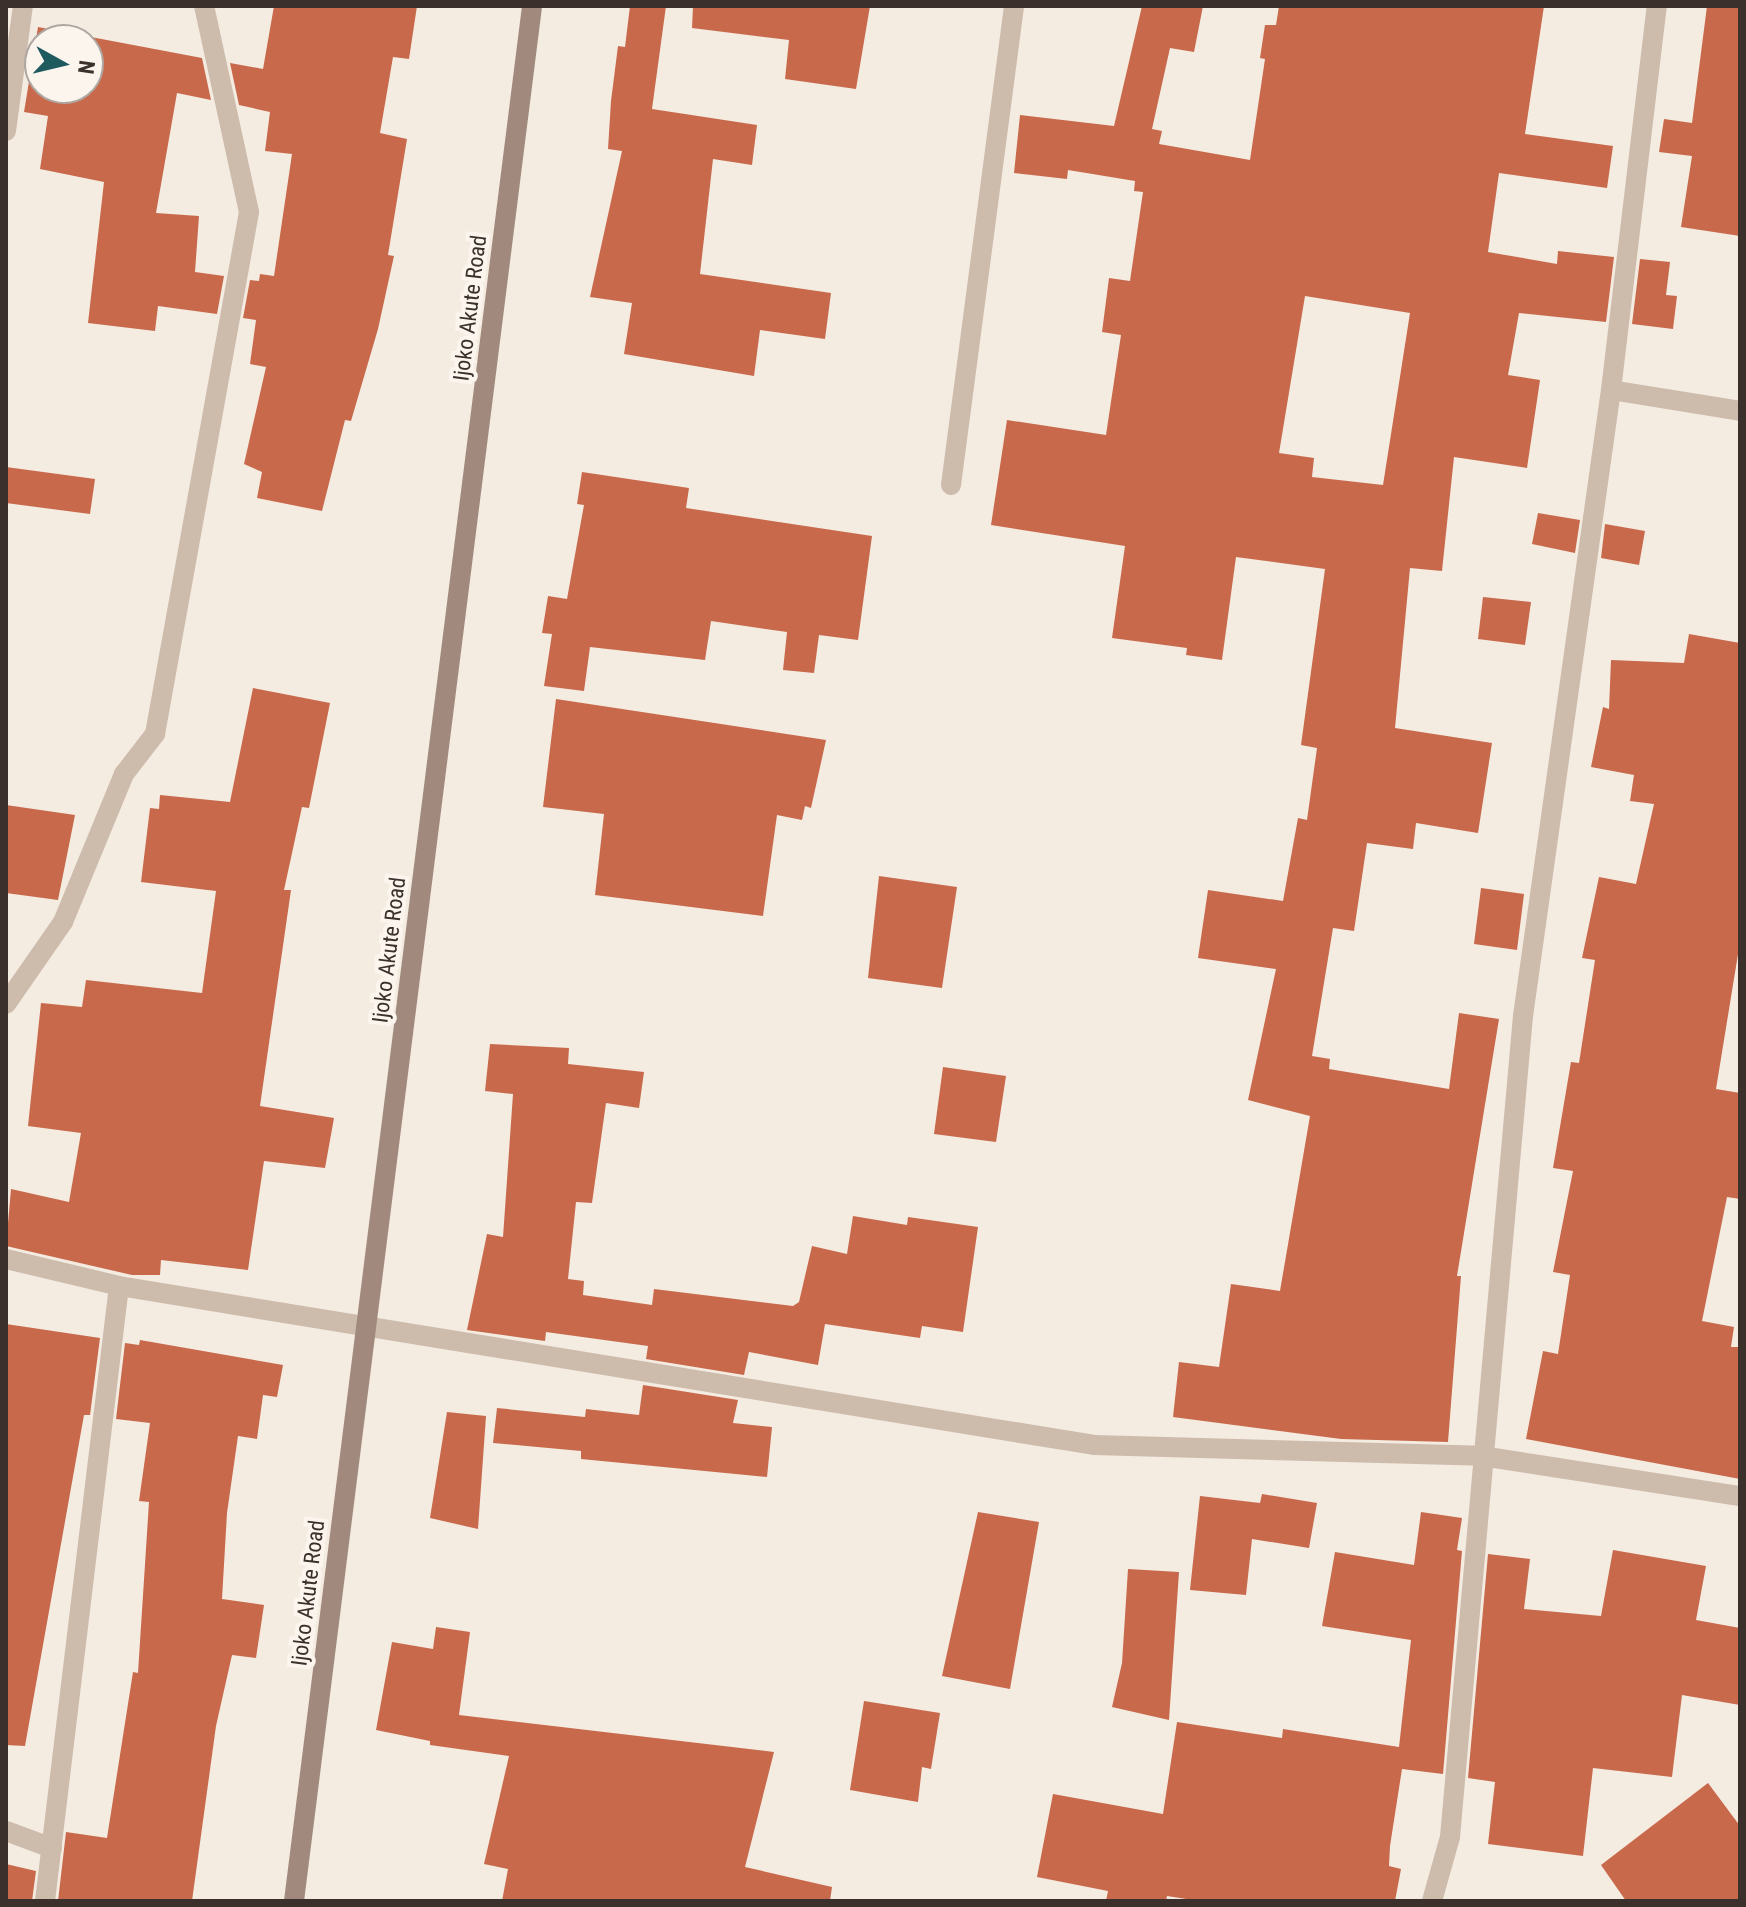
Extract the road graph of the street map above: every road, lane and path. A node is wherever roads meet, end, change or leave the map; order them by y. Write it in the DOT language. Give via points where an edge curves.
graph roads {
  1 [pos="23,6"];
  2 [pos="204,6"];
  3 [pos="532,6"];
  4 [pos="1014,6"];
  5 [pos="1657,6"];
  6 [pos="6,131"];
  7 [pos="1611,390"];
  8 [pos="1740,411"];
  9 [pos="951,485"];
  10 [pos="6,1004"];
  11 [pos="6,1259"];
  12 [pos="119,1286"];
  13 [pos="366,1325"];
  14 [pos="1481,1456"];
  15 [pos="1740,1496"];
  16 [pos="6,1831"];
  17 [pos="52,1848"];
  18 [pos="45,1901"];
  19 [pos="294,1901"];
  20 [pos="1432,1901"];
  1 -- 6 [label="street"];
  2 -- 10 [label="street" via="249,212 155,734 124,774 63,922"];
  3 -- 13 [label="main road, Ijoko Akute Road"];
  4 -- 9 [label="street"];
  5 -- 7 [label="street"];
  7 -- 8 [label="street"];
  7 -- 14 [label="street" via="1523,1016"];
  11 -- 12 [label="street"];
  12 -- 13 [label="street"];
  12 -- 17 [label="street"];
  13 -- 14 [label="street" via="1094,1445"];
  13 -- 19 [label="main road, Ijoko Akute Road"];
  14 -- 15 [label="street"];
  14 -- 20 [label="street" via="1450,1837"];
  16 -- 17 [label="street"];
  17 -- 18 [label="street"];
}
